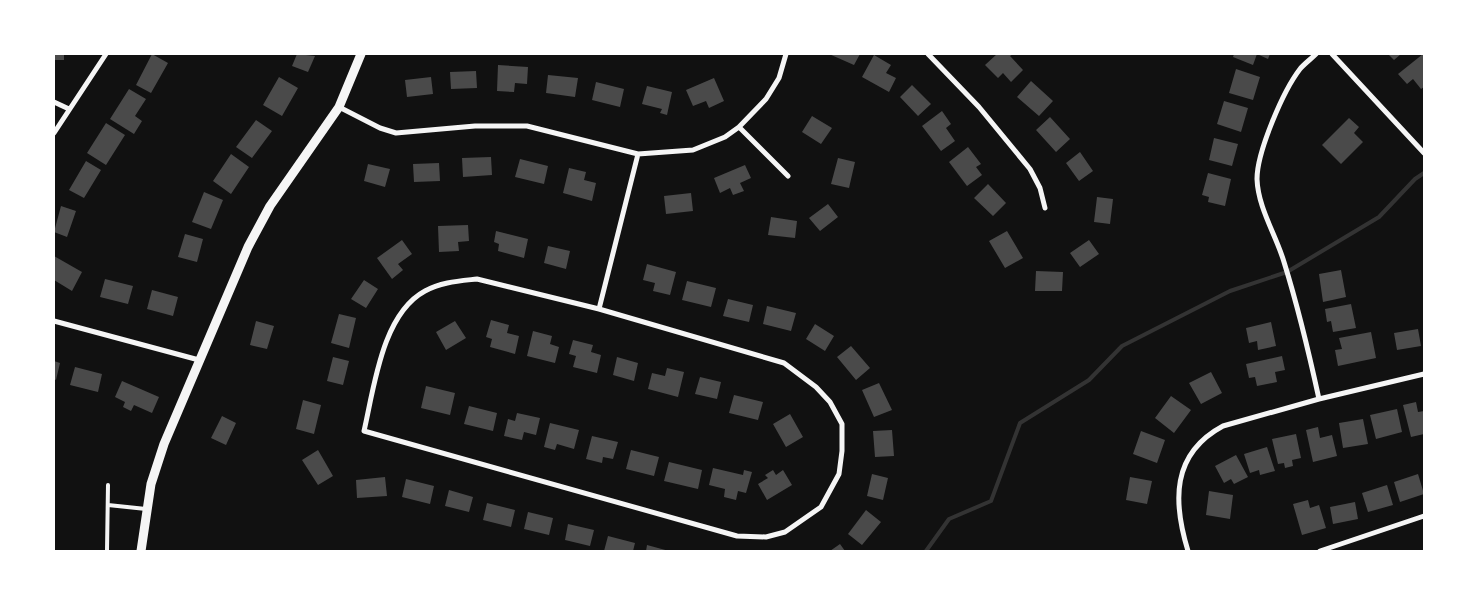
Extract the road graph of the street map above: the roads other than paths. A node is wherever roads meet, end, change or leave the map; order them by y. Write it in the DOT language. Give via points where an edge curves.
graph roads {
  1 [pos="106,54"];
  2 [pos="361,54"];
  3 [pos="786,54"];
  4 [pos="928,54"];
  5 [pos="1316,54"];
  6 [pos="1332,54"];
  7 [pos="54,102"];
  8 [pos="339,107"];
  9 [pos="68,110"];
  10 [pos="739,128"];
  11 [pos="54,133"];
  12 [pos="1424,153"];
  13 [pos="638,154"];
  14 [pos="788,176"];
  15 [pos="1045,208"];
  16 [pos="599,309"];
  17 [pos="54,321"];
  18 [pos="199,360"];
  19 [pos="1424,374"];
  20 [pos="1319,399"];
  21 [pos="108,485"];
  22 [pos="108,505"];
  23 [pos="146,508"];
  24 [pos="1424,516"];
  25 [pos="107,551"];
  26 [pos="141,551"];
  27 [pos="1188,551"];
  28 [pos="1320,551"];
  1 -- 9 [label="street"];
  2 -- 8 [label="street"];
  3 -- 10 [label="street" via="779,78 766,99"];
  4 -- 15 [label="street" via="980,107 1030,169 1040,188"];
  5 -- 20 [label="street" via="1300,69 1274,117 1257,177 1263,207 1284,260 1297,306"];
  6 -- 12 [label="street"];
  7 -- 9 [label="street"];
  8 -- 13 [label="street" via="396,133 475,126 528,126"];
  8 -- 18 [label="street" via="270,206 252,238"];
  9 -- 11 [label="street"];
  10 -- 13 [label="street" via="725,138 693,150"];
  10 -- 14 [label="street"];
  13 -- 16 [label="street"];
  16 -- 16 [label="street" via="477,280 449,282 425,291 409,302 390,332 364,431 737,536 766,537 785,532 821,507 839,474 842,424 830,402 816,387 784,363"];
  17 -- 18 [label="street"];
  18 -- 23 [label="street" via="164,444"];
  19 -- 20 [label="street"];
  20 -- 27 [label="street" via="1223,426 1199,445 1181,474 1177,497 1180,525"];
  21 -- 22 [label="lane"];
  22 -- 23 [label="lane"];
  22 -- 25 [label="lane"];
  23 -- 26 [label="street"];
  24 -- 28 [label="street"];
}
